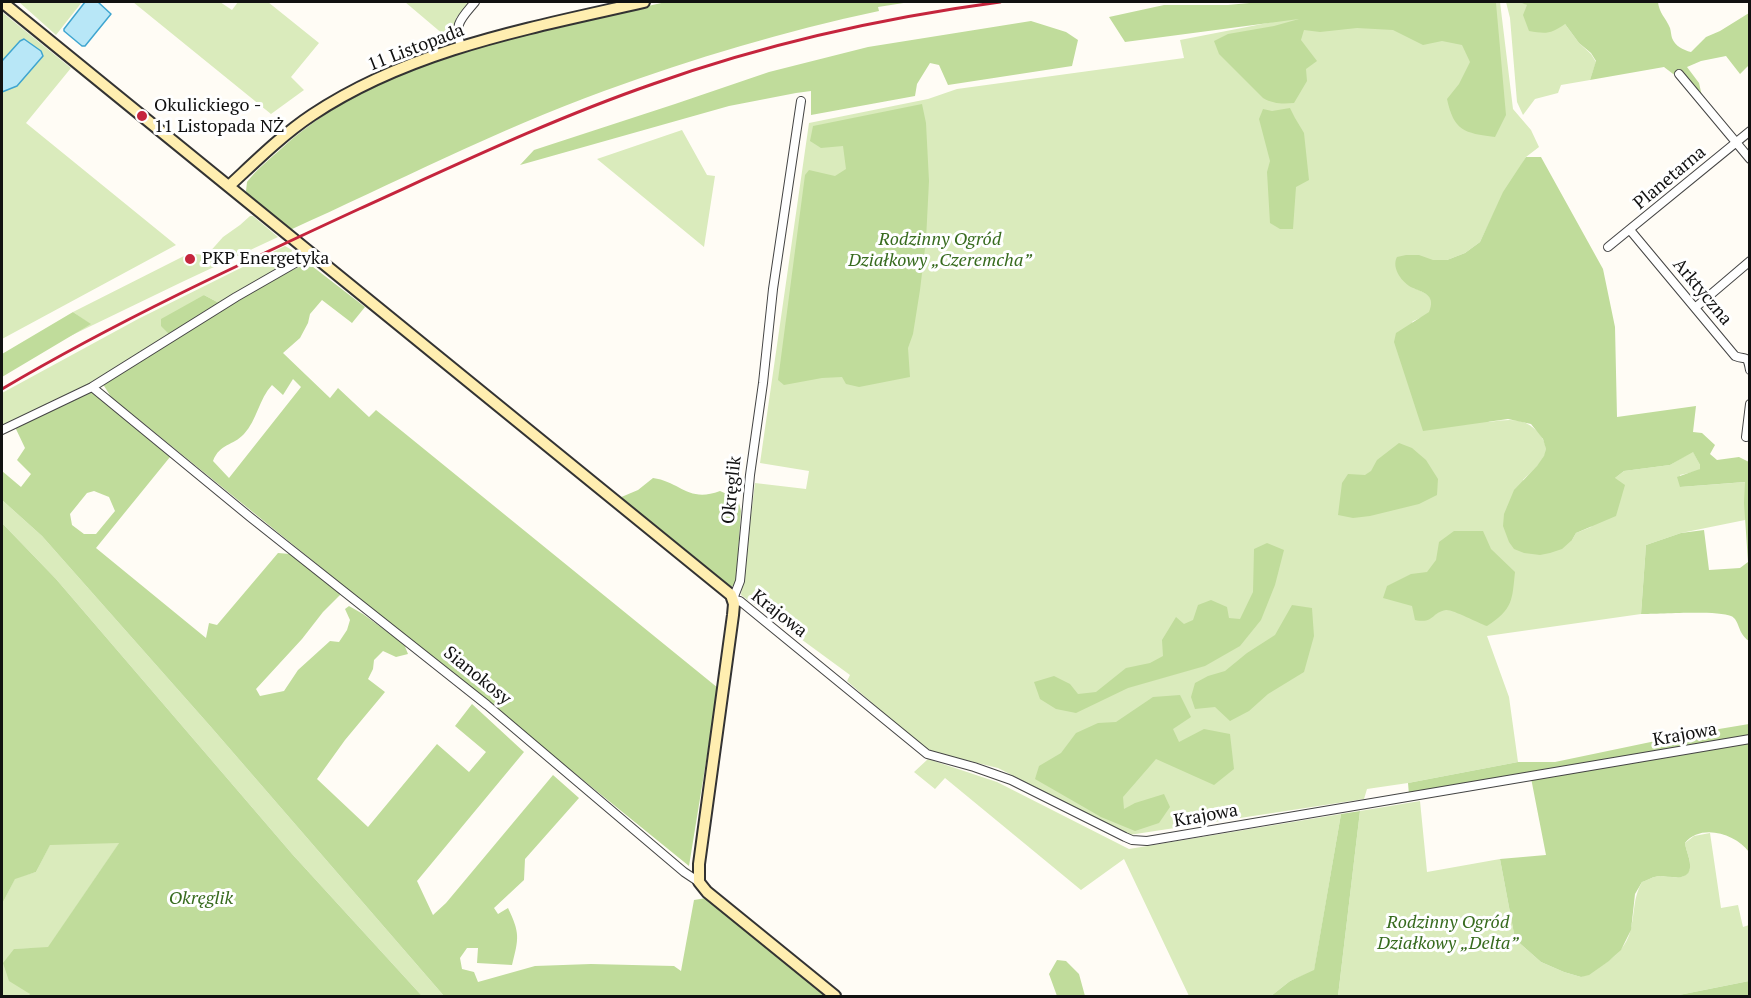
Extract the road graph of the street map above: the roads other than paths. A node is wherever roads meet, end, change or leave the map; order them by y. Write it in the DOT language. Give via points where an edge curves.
graph roads {
  1 [pos="2,2"];
  2 [pos="475,2"];
  3 [pos="644,2"];
  4 [pos="461,47"];
  5 [pos="1678,74"];
  6 [pos="801,101"];
  7 [pos="1749,131"];
  8 [pos="1736,142"];
  9 [pos="1749,159"];
  10 [pos="229,186"];
  11 [pos="1630,230"];
  12 [pos="1608,248"];
  13 [pos="312,254"];
  14 [pos="1749,261"];
  15 [pos="1696,307"];
  16 [pos="1749,370"];
  17 [pos="92,387"];
  18 [pos="1749,404"];
  19 [pos="2,430"];
  20 [pos="1746,437"];
  21 [pos="733,598"];
  22 [pos="1749,739"];
  23 [pos="699,882"];
  24 [pos="835,996"];
  1 -- 10 [label="street"];
  2 -- 4 [label="street" via="457,28"];
  3 -- 4 [label="street, 11 Listopada"];
  4 -- 10 [label="street, 11 Listopada" via="397,71 333,102 279,140"];
  5 -- 8 [label="street"];
  6 -- 21 [label="street, Okręglik" via="773,289 740,581"];
  7 -- 8 [label="street, Planetarna"];
  8 -- 9 [label="street"];
  8 -- 11 [label="street, Planetarna"];
  10 -- 13 [label="street"];
  11 -- 12 [label="street, Planetarna"];
  11 -- 15 [label="street, Arktyczna"];
  13 -- 17 [label="street"];
  13 -- 21 [label="street"];
  14 -- 15 [label="street"];
  15 -- 16 [label="street, Arktyczna" via="1735,356 1745,357"];
  17 -- 19 [label="street"];
  17 -- 23 [label="street, Sianokosy" via="433,661"];
  18 -- 20 [label="street"];
  21 -- 22 [label="street, Krajowa" via="927,754 1011,780 1138,841"];
  21 -- 23 [label="street, Okręglik"];
  23 -- 24 [label="street, Sianokosy"];
}
